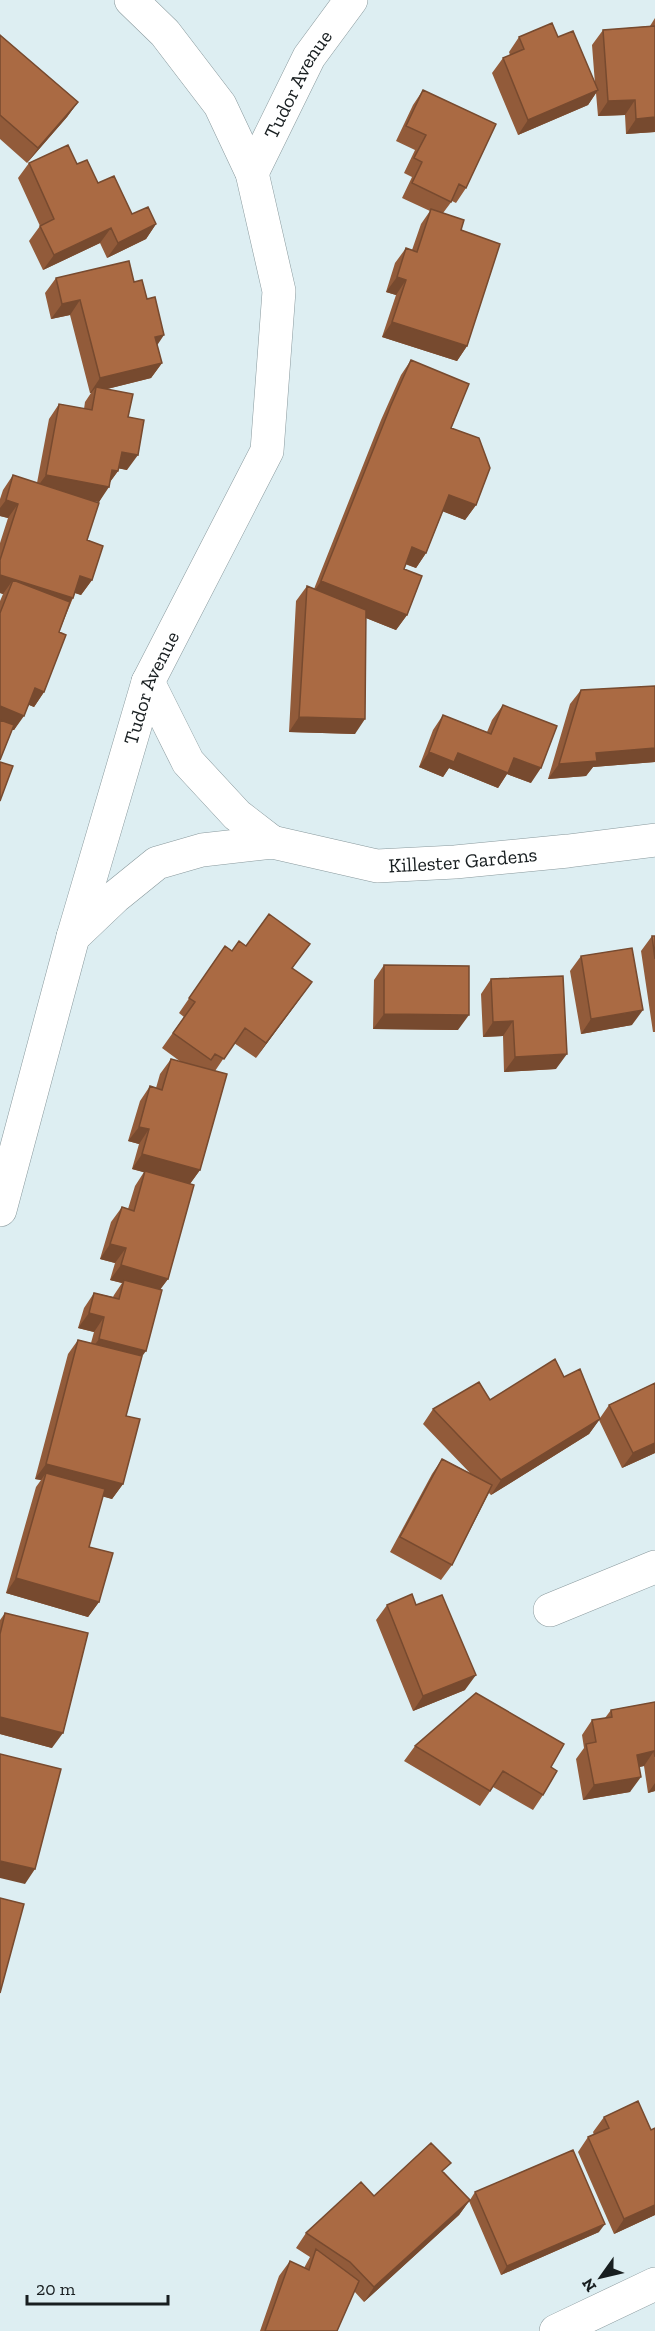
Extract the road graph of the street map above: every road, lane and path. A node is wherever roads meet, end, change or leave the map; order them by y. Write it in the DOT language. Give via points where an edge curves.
graph roads {
  1 [pos="131,0"];
  2 [pos="351,0"];
  3 [pos="252,173"];
  4 [pos="148,682"];
  5 [pos="655,840"];
  6 [pos="272,842"];
  7 [pos="73,937"];
  8 [pos="0,1210"];
  9 [pos="655,1567"];
  10 [pos="550,1610"];
  11 [pos="655,2284"];
  12 [pos="556,2331"];
  1 -- 3 [label="street, Tudor Avenue" via="165,33 220,105"];
  2 -- 3 [label="street, Tudor Avenue" via="309,57"];
  3 -- 4 [label="street, Tudor Avenue" via="279,291 267,451"];
  4 -- 6 [label="street, Killester Gardens" via="188,762 237,815"];
  4 -- 7 [label="street, Tudor Avenue"];
  5 -- 6 [label="street, Killester Gardens" via="467,861 377,866"];
  6 -- 7 [label="street, Killester Gardens" via="202,850 157,863"];
  7 -- 8 [label="street, Tudor Avenue"];
  9 -- 10 [label="street"];
  11 -- 12 [label="street"];
}
